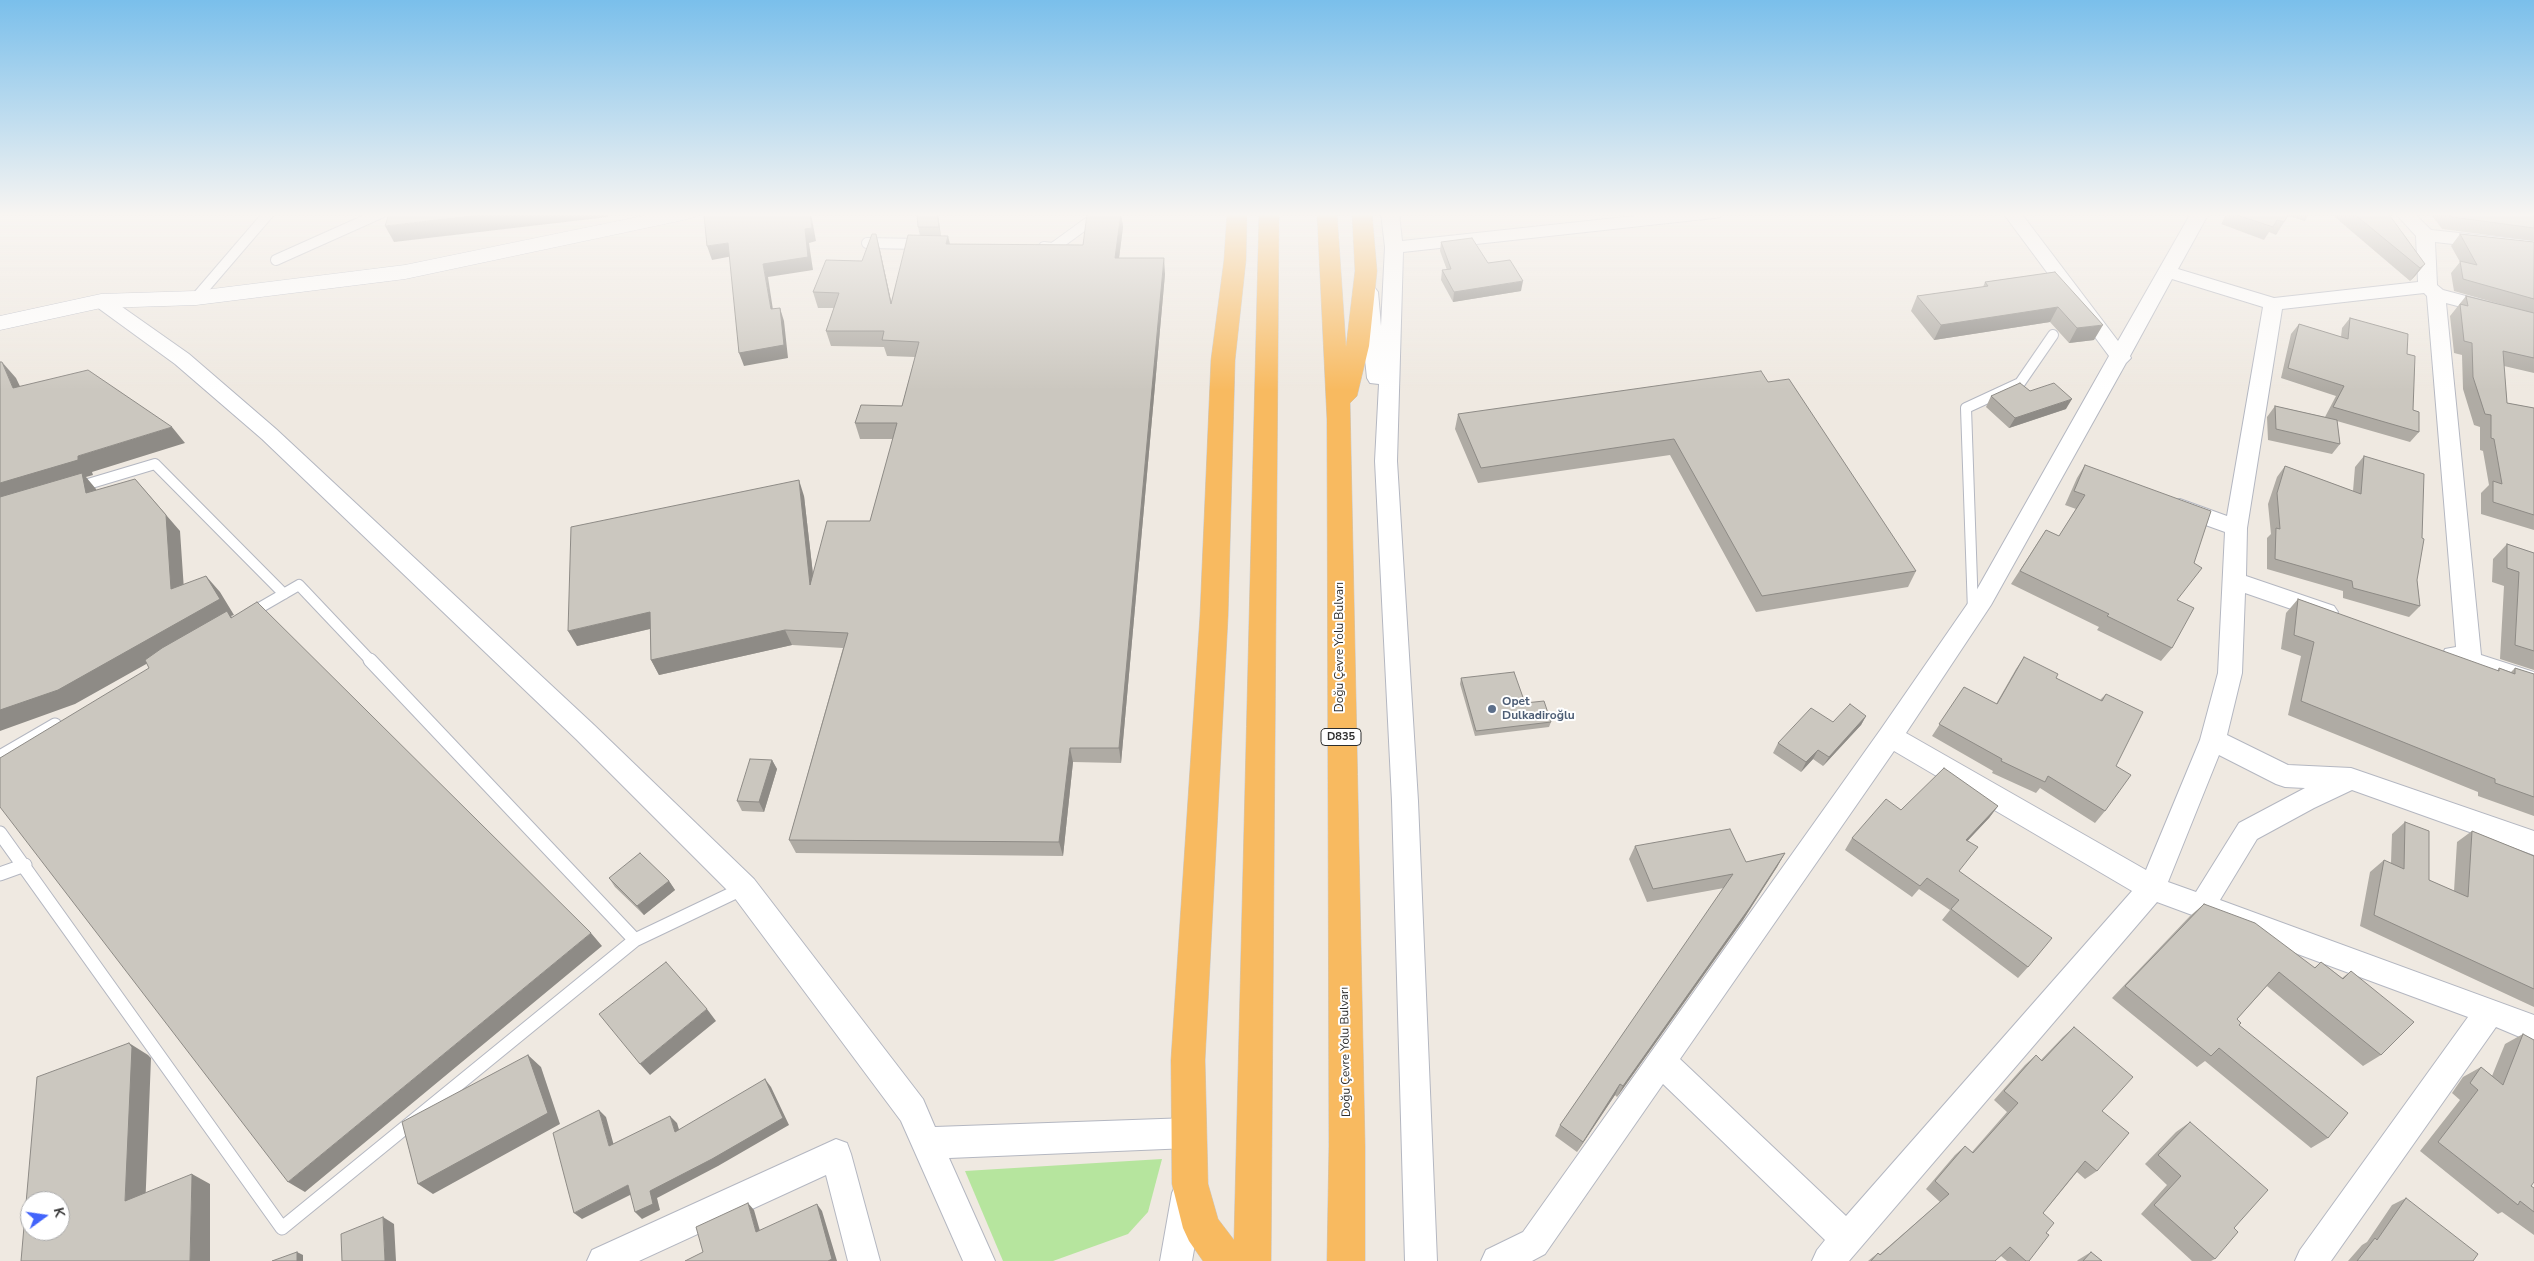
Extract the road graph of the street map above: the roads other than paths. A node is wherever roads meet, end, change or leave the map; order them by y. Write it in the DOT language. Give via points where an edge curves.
graph roads {
  1 [pos="1366,271"];
  2 [pos="218,272"];
  3 [pos="406,272"];
  4 [pos="1233,272"];
  5 [pos="1268,272"];
  6 [pos="1330,272"];
  7 [pos="1393,272"];
  8 [pos="2056,272"];
  9 [pos="2168,272"];
  10 [pos="2430,272"];
  11 [pos="2432,290"];
  12 [pos="196,298"];
  13 [pos="101,301"];
  14 [pos="2273,304"];
  15 [pos="2534,320"];
  16 [pos="0,323"];
  17 [pos="2053,335"];
  18 [pos="2121,358"];
  19 [pos="1339,419"];
  20 [pos="1386,462"];
  21 [pos="64,491"];
  22 [pos="2163,500"];
  23 [pos="2236,528"];
  24 [pos="2235,581"];
  25 [pos="284,594"];
  26 [pos="1973,615"];
  27 [pos="241,619"];
  28 [pos="2347,619"];
  29 [pos="2432,648"];
  30 [pos="2469,660"];
  31 [pos="2534,682"];
  32 [pos="69,717"];
  33 [pos="1890,736"];
  34 [pos="2213,740"];
  35 [pos="0,757"];
  36 [pos="2351,779"];
  37 [pos="0,833"];
  38 [pos="2534,843"];
  39 [pos="25,865"];
  40 [pos="0,874"];
  41 [pos="744,888"];
  42 [pos="2152,888"];
  43 [pos="2202,906"];
  44 [pos="635,940"];
  45 [pos="2490,1010"];
  46 [pos="2534,1029"];
  47 [pos="1661,1061"];
  48 [pos="1189,1133"];
  49 [pos="926,1143"];
  50 [pos="1190,1184"];
  51 [pos="1838,1250"];
  52 [pos="603,1261"];
  53 [pos="864,1261"];
  54 [pos="979,1261"];
  55 [pos="1176,1261"];
  56 [pos="1226,1261"];
  57 [pos="1252,1261"];
  58 [pos="1346,1261"];
  59 [pos="1422,1261"];
  60 [pos="1497,1261"];
  61 [pos="2311,1261"];
  1 -- 19 [label="highway" via="1358,346"];
  1 -- 20 [label="street"];
  2 -- 12 [label="lane"];
  3 -- 12 [label="main road"];
  4 -- 48 [label="highway" via="1223,360 1214,616 1188,1060"];
  5 -- 57 [label="highway"];
  6 -- 19 [label="highway, Doğu Çevre Yolu Bulvarı / D835"];
  7 -- 20 [label="street"];
  8 -- 18 [label="street"];
  9 -- 14 [label="street"];
  9 -- 18 [label="street"];
  10 -- 11 [label="street"];
  11 -- 14 [label="street"];
  11 -- 15 [label="street"];
  11 -- 30 [label="street"];
  12 -- 13 [label="main road"];
  13 -- 16 [label="main road"];
  13 -- 41 [label="street" via="182,359 268,434 585,732"];
  14 -- 23 [label="street"];
  17 -- 26 [label="lane" via="2020,383 1966,408"];
  18 -- 26 [label="street" via="2071,465"];
  19 -- 58 [label="highway, Doğu Çevre Yolu Bulvarı / D835"];
  20 -- 59 [label="street" via="1406,801"];
  21 -- 25 [label="lane" via="156,464"];
  22 -- 23 [label="street"];
  23 -- 24 [label="street"];
  24 -- 28 [label="street"];
  24 -- 34 [label="street" via="2230,673"];
  25 -- 27 [label="lane"];
  25 -- 44 [label="lane" via="299,585"];
  26 -- 33 [label="street"];
  29 -- 30 [label="street"];
  30 -- 31 [label="street"];
  32 -- 35 [label="lane"];
  33 -- 42 [label="street"];
  33 -- 47 [label="street"];
  34 -- 36 [label="street" via="2285,776"];
  34 -- 42 [label="street"];
  36 -- 38 [label="street"];
  36 -- 43 [label="street" via="2248,831"];
  37 -- 39 [label="lane"];
  39 -- 40 [label="lane"];
  39 -- 44 [label="lane" via="282,1228"];
  41 -- 44 [label="lane"];
  41 -- 49 [label="street" via="912,1110"];
  42 -- 43 [label="street"];
  42 -- 51 [label="street"];
  43 -- 45 [label="street"];
  45 -- 46 [label="street"];
  45 -- 61 [label="street"];
  47 -- 51 [label="street"];
  47 -- 60 [label="street" via="1534,1243"];
  48 -- 49 [label="street"];
  48 -- 50 [label="highway"];
  49 -- 54 [label="street"];
  50 -- 55 [label="street"];
  50 -- 56 [label="highway" via="1202,1228"];
  52 -- 53 [label="street" via="836,1154"];
}
